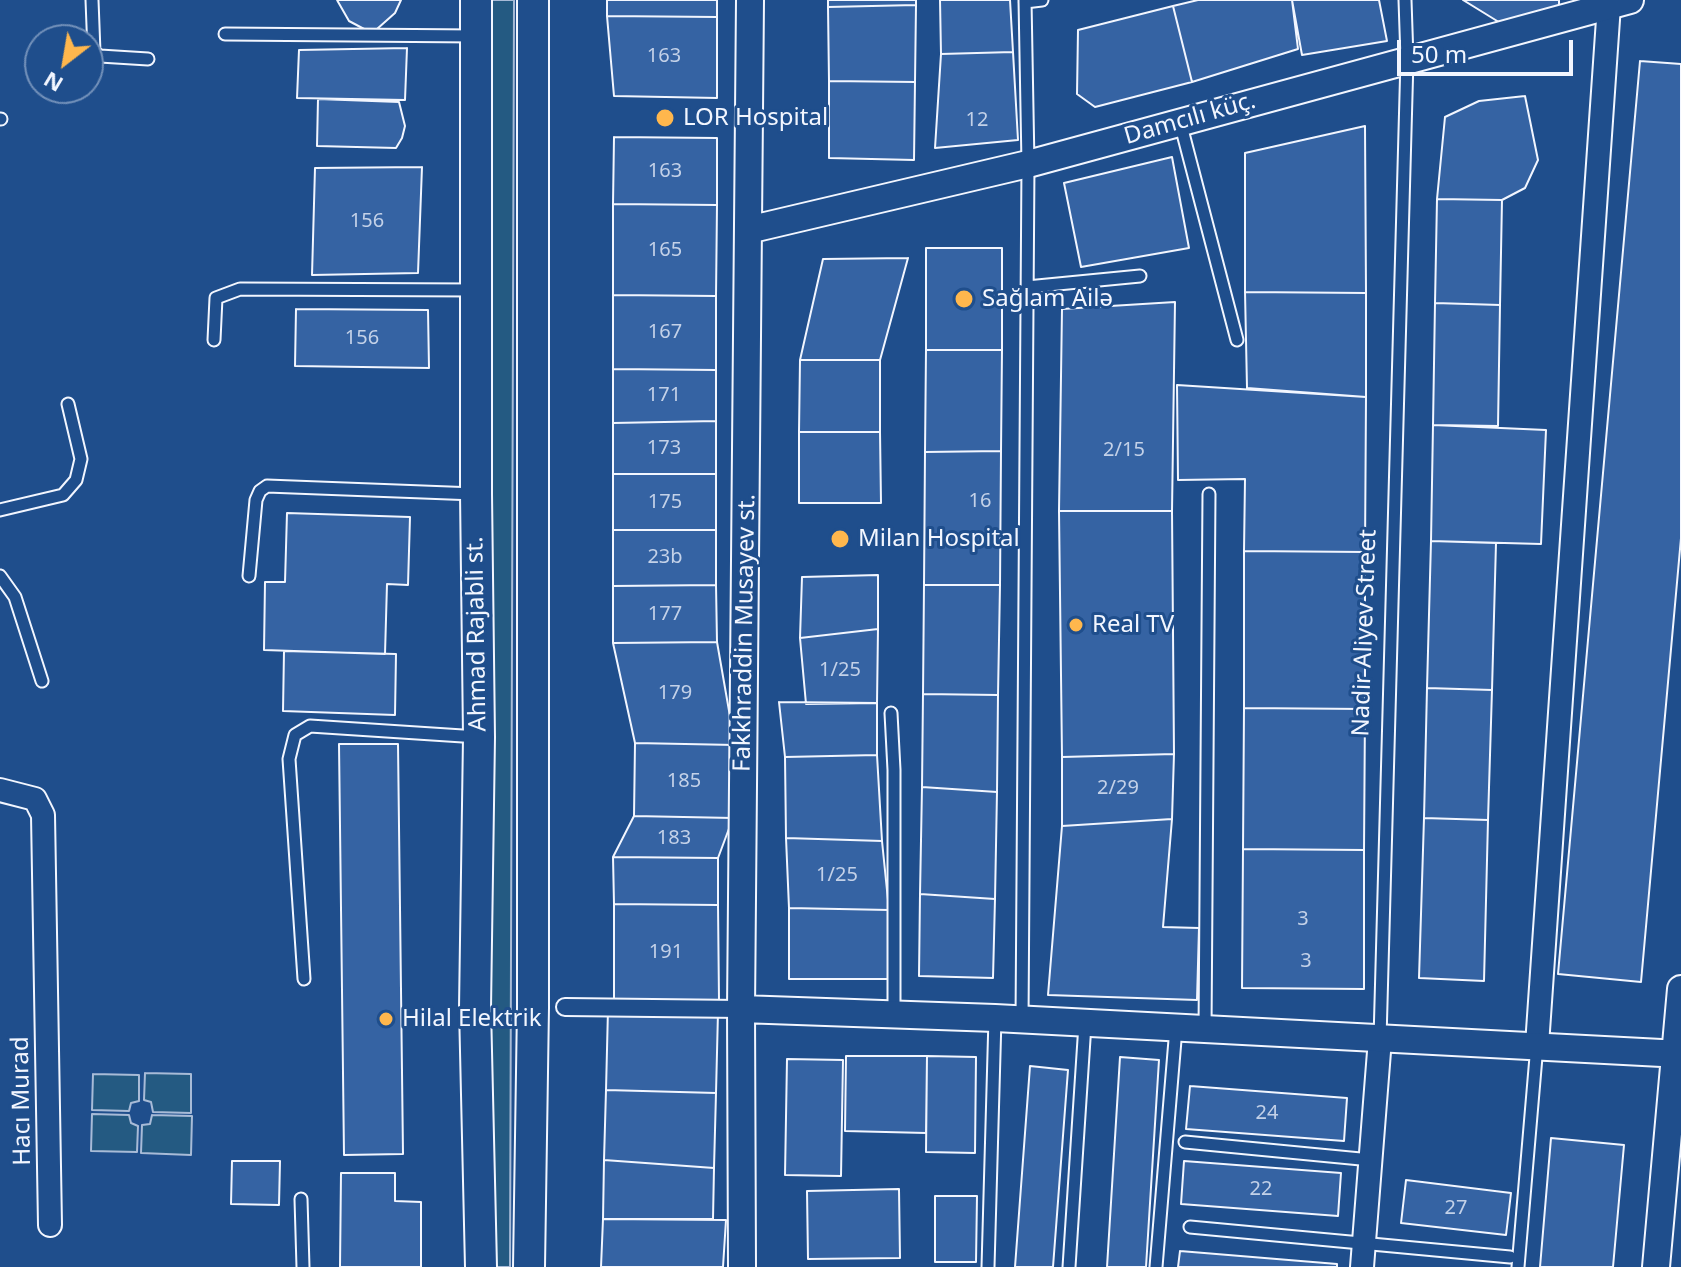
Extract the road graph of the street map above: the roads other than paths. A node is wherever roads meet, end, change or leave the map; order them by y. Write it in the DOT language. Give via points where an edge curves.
graph roads {
  1 [pos="92,0"];
  2 [pos="476,0"];
  3 [pos="533,0"];
  4 [pos="750,0"];
  5 [pos="1042,0"];
  6 [pos="1405,0"];
  7 [pos="1025,1"];
  8 [pos="1619,2"];
  9 [pos="225,34"];
  10 [pos="476,36"];
  11 [pos="148,59"];
  12 [pos="1407,59"];
  13 [pos="1180,122"];
  14 [pos="1028,164"];
  15 [pos="748,230"];
  16 [pos="1140,276"];
  17 [pos="1027,287"];
  18 [pos="476,290"];
  19 [pos="214,340"];
  20 [pos="1237,340"];
  21 [pos="68,404"];
  22 [pos="476,494"];
  23 [pos="1209,494"];
  24 [pos="0,510"];
  25 [pos="0,576"];
  26 [pos="249,576"];
  27 [pos="42,681"];
  28 [pos="891,713"];
  29 [pos="479,737"];
  30 [pos="0,790"];
  31 [pos="304,979"];
  32 [pos="1681,989"];
  33 [pos="565,1007"];
  34 [pos="741,1009"];
  35 [pos="894,1014"];
  36 [pos="995,1018"];
  37 [pos="1022,1020"];
  38 [pos="1085,1024"];
  39 [pos="1176,1028"];
  40 [pos="1205,1030"];
  41 [pos="1380,1039"];
  42 [pos="1537,1045"];
  43 [pos="1678,1054"];
  44 [pos="1185,1142"];
  45 [pos="1371,1160"];
  46 [pos="301,1199"];
  47 [pos="50,1225"];
  48 [pos="1190,1227"];
  49 [pos="1363,1256"];
  50 [pos="1514,1262"];
  51 [pos="303,1267"];
  52 [pos="481,1267"];
  53 [pos="529,1267"];
  54 [pos="742,1267"];
  55 [pos="988,1267"];
  56 [pos="1069,1267"];
  57 [pos="1156,1267"];
  58 [pos="1656,1267"];
  1 -- 11 [label="lane" via="94,52"];
  2 -- 10 [label="main road, Ahmad Rajabli st."];
  3 -- 53 [label="main road"];
  4 -- 15 [label="street, Fakkhraddin Musayev st."];
  5 -- 7 [label="lane"];
  6 -- 12 [label="lane, Nadir Aliyev Street"];
  7 -- 14 [label="lane"];
  8 -- 12 [label="street, Damcılı küç." via="1562,13"];
  8 -- 42 [label="street"];
  9 -- 10 [label="lane"];
  10 -- 18 [label="main road, Ahmad Rajabli st."];
  12 -- 13 [label="street, Damcılı küç."];
  12 -- 41 [label="lane, Nadir Aliyev Street"];
  13 -- 14 [label="street, Damcılı küç."];
  13 -- 20 [label="lane"];
  14 -- 15 [label="street, Damcılı küç."];
  14 -- 17 [label="lane"];
  15 -- 34 [label="street, Fakkhraddin Musayev st."];
  16 -- 17 [label="lane"];
  17 -- 37 [label="lane"];
  18 -- 19 [label="lane" via="240,289 216,298"];
  18 -- 22 [label="main road, Ahmad Rajabli st."];
  21 -- 24 [label="lane" via="81,459 76,480 63,495"];
  22 -- 26 [label="lane" via="267,486 256,500"];
  22 -- 29 [label="main road, Ahmad Rajabli st."];
  23 -- 40 [label="lane"];
  25 -- 27 [label="lane" via="15,597"];
  28 -- 35 [label="lane"];
  29 -- 31 [label="lane" via="310,726 295,735 289,759"];
  29 -- 52 [label="main road, Ahmad Rajabli st." via="475,1008"];
  30 -- 47 [label="street, Hacı Murad" via="35,799 43,815"];
  32 -- 43 [label="street"];
  33 -- 34 [label="street"];
  34 -- 35 [label="street"];
  34 -- 54 [label="street, Fakkhraddin Musayev st."];
  35 -- 36 [label="street"];
  36 -- 37 [label="street"];
  36 -- 55 [label="lane"];
  37 -- 38 [label="street"];
  38 -- 39 [label="street"];
  38 -- 56 [label="lane"];
  39 -- 40 [label="street"];
  39 -- 57 [label="lane"];
  40 -- 41 [label="street"];
  41 -- 42 [label="street"];
  41 -- 45 [label="street, Nadir Aliyev Street"];
  42 -- 43 [label="street"];
  42 -- 50 [label="lane"];
  43 -- 58 [label="street"];
  44 -- 45 [label="lane"];
  45 -- 49 [label="street, Nadir Aliyev Street"];
  46 -- 51 [label="lane"];
  48 -- 49 [label="lane"];
  49 -- 50 [label="lane"];
}
